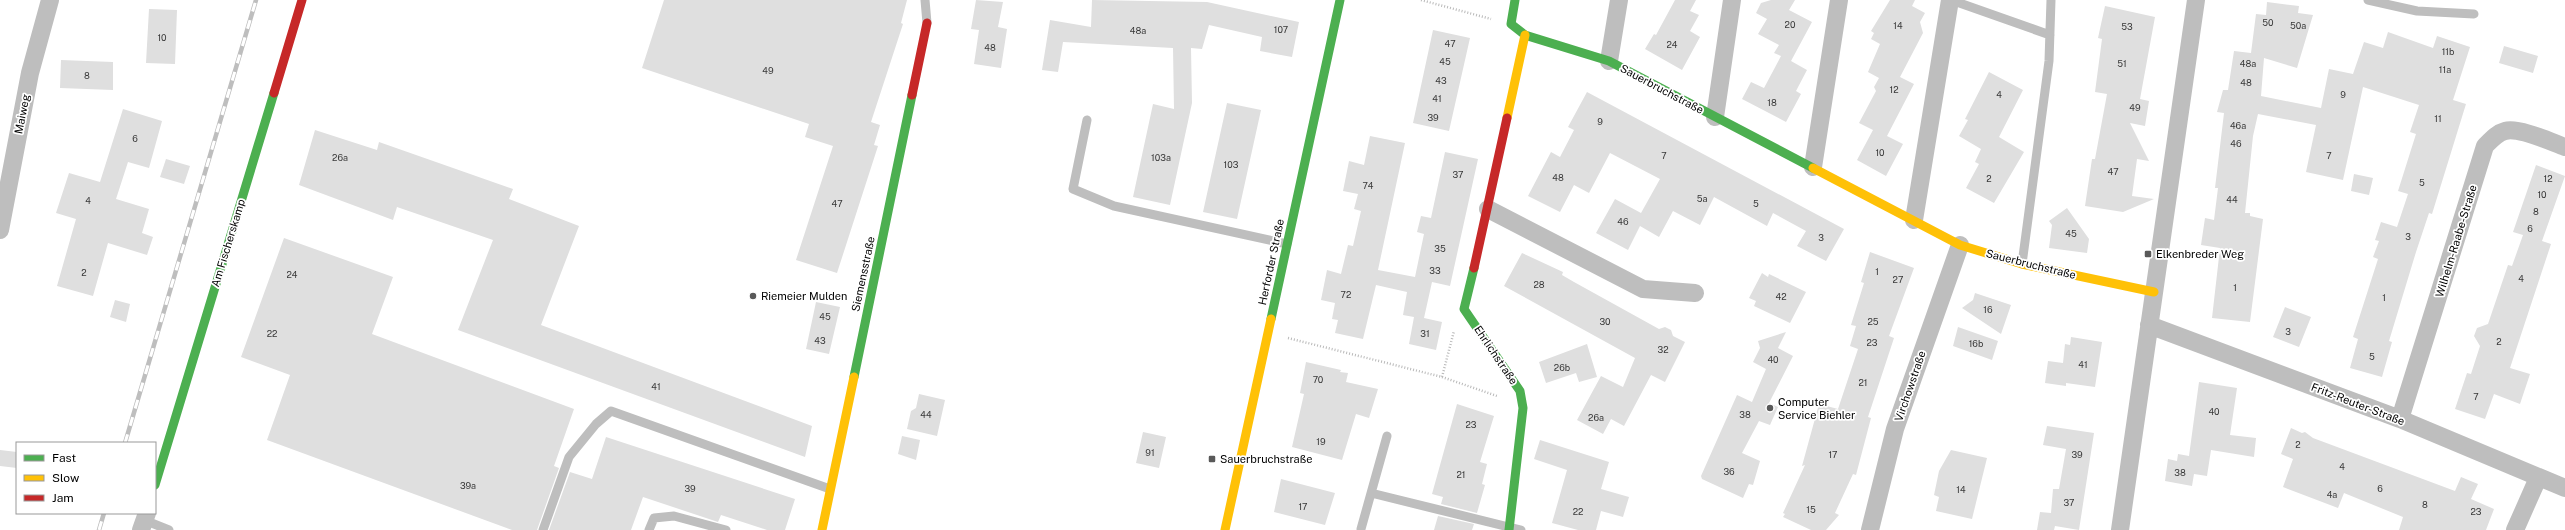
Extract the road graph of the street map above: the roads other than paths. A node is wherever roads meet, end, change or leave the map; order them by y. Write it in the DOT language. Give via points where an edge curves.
graph roads {
  1 [pos="50,0"];
  2 [pos="302,0"];
  3 [pos="925,0"];
  4 [pos="1340,0"];
  5 [pos="1515,0"];
  6 [pos="1619,0"];
  7 [pos="1732,0"];
  8 [pos="1839,0"];
  9 [pos="1950,0"];
  10 [pos="2051,0"];
  11 [pos="2196,0"];
  12 [pos="2368,0"];
  13 [pos="2474,14"];
  14 [pos="927,23"];
  15 [pos="1525,35"];
  16 [pos="2050,35"];
  17 [pos="1609,61"];
  18 [pos="1715,117"];
  19 [pos="1087,120"];
  20 [pos="2565,146"];
  21 [pos="1813,167"];
  22 [pos="1488,209"];
  23 [pos="1914,220"];
  24 [pos="0,230"];
  25 [pos="1287,244"];
  26 [pos="1960,245"];
  27 [pos="2022,264"];
  28 [pos="2154,292"];
  29 [pos="1695,293"];
  30 [pos="2150,325"];
  31 [pos="2400,419"];
  32 [pos="1387,436"];
  33 [pos="2538,478"];
  34 [pos="156,482"];
  35 [pos="2565,488"];
  36 [pos="831,490"];
  37 [pos="1371,492"];
  38 [pos="144,521"];
  39 [pos="1509,528"];
  40 [pos="1361,529"];
  41 [pos="169,530"];
  42 [pos="543,530"];
  43 [pos="649,530"];
  44 [pos="726,530"];
  45 [pos="822,530"];
  46 [pos="1225,530"];
  47 [pos="1521,530"];
  48 [pos="1870,530"];
  49 [pos="2120,530"];
  50 [pos="2516,530"];
  1 -- 24 [label="street, Maiweg" via="30,73"];
  2 -- 34 [label="street, Am Fischerskamp"];
  3 -- 14 [label="lane"];
  4 -- 25 [label="street, Herforder Straße"];
  5 -- 15 [label="street, Sauerbruchstraße" via="1511,24"];
  6 -- 17 [label="street, Sauerbruchstraße"];
  7 -- 18 [label="street, Sauerbruchstraße"];
  8 -- 21 [label="street"];
  9 -- 16 [label="lane"];
  9 -- 23 [label="street"];
  10 -- 16 [label="lane"];
  11 -- 28 [label="street"];
  12 -- 13 [label="lane" via="2417,11"];
  14 -- 36 [label="street, Siemensstraße"];
  15 -- 17 [label="street, Sauerbruchstraße"];
  15 -- 22 [label="street"];
  16 -- 27 [label="lane" via="2049,61"];
  17 -- 18 [label="street, Sauerbruchstraße"];
  18 -- 21 [label="street, Sauerbruchstraße"];
  19 -- 25 [label="lane" via="1073,189 1114,206"];
  20 -- 31 [label="street, Wilhelm-Raabe-Straße" via="2506,130 2497,134 2485,146"];
  21 -- 23 [label="street, Sauerbruchstraße"];
  22 -- 29 [label="street" via="1643,289"];
  22 -- 39 [label="street, Ehrlichstraße" via="1464,308 1520,391 1523,408"];
  23 -- 26 [label="street, Sauerbruchstraße"];
  25 -- 46 [label="street, Herforder Straße"];
  26 -- 27 [label="street, Sauerbruchstraße"];
  26 -- 48 [label="street, Virchowstraße" via="1895,430"];
  27 -- 28 [label="street, Sauerbruchstraße"];
  28 -- 30 [label="street"];
  30 -- 31 [label="street, Fritz-Reuter-Straße"];
  30 -- 49 [label="street"];
  31 -- 33 [label="street, Fritz-Reuter-Straße"];
  32 -- 37 [label="lane"];
  33 -- 35 [label="street, Fritz-Reuter-Straße"];
  33 -- 50 [label="street"];
  36 -- 42 [label="lane" via="611,412 596,424 569,457"];
  36 -- 45 [label="street, Siemensstraße"];
  37 -- 39 [label="lane"];
  37 -- 40 [label="lane"];
  38 -- 41 [label="lane"];
  39 -- 47 [label="lane"];
  43 -- 44 [label="lane" via="654,518 674,516"];
}
